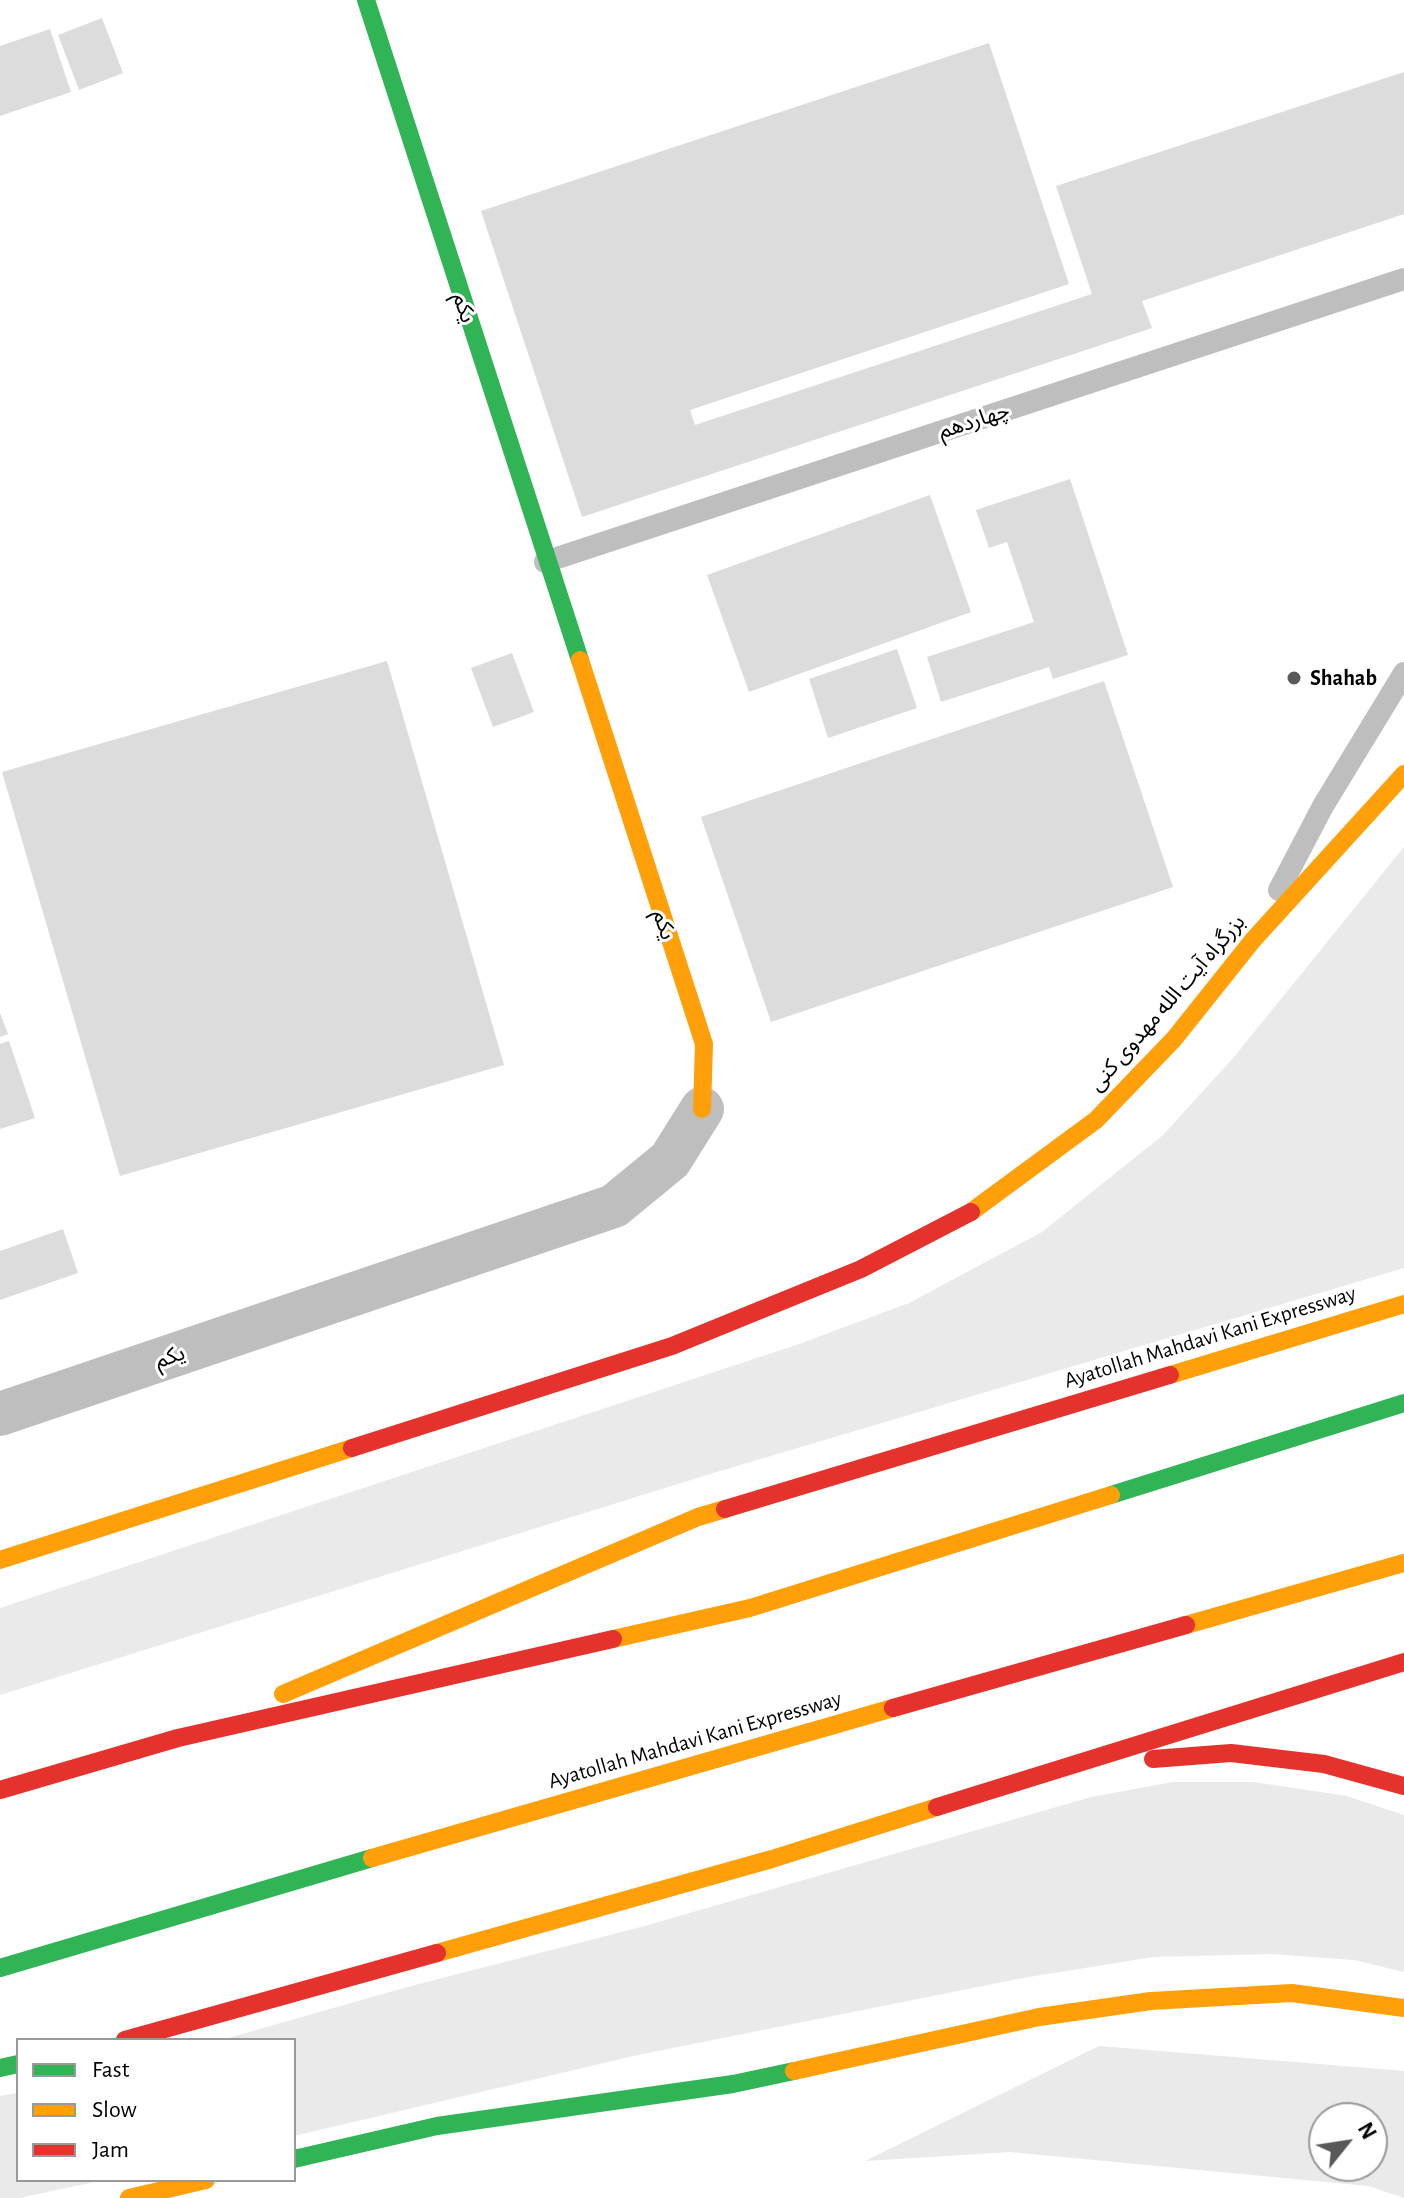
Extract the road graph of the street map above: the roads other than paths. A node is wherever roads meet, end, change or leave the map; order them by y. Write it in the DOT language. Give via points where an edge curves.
graph roads {
  1 [pos="366,0"];
  2 [pos="1404,280"];
  3 [pos="545,562"];
  4 [pos="1404,673"];
  5 [pos="1404,774"];
  6 [pos="1253,940"];
  7 [pos="702,1109"];
  8 [pos="1404,1304"];
  9 [pos="1404,1403"];
  10 [pos="0,1414"];
  11 [pos="0,1560"];
  12 [pos="1404,1563"];
  13 [pos="1404,1662"];
  14 [pos="178,1738"];
  15 [pos="1087,1763"];
  16 [pos="1404,1786"];
  17 [pos="0,1790"];
  18 [pos="0,1968"];
  19 [pos="1404,2008"];
  20 [pos="132,2038"];
  21 [pos="296,2159"];
  22 [pos="197,2182"];
  23 [pos="129,2198"];
  1 -- 3 [label="main road, یکم"];
  2 -- 3 [label="lane, چهاردهم"];
  3 -- 7 [label="main road, یکم" via="704,1044"];
  4 -- 6 [label="lane" via="1323,806"];
  5 -- 6 [label="main road, بزرگراه آیت الله مهدوی کنی"];
  6 -- 11 [label="main road, بزرگراه آیت الله مهدوی کنی" via="1174,1039 1096,1120 977,1209 861,1269 672,1346"];
  7 -- 10 [label="street, یکم" via="670,1160 614,1206"];
  8 -- 14 [label="main road, Ayatollah Mahdavi Kani Expressway" via="698,1517"];
  9 -- 14 [label="main road, Ayatollah Mahdavi Kani Expressway" via="750,1608"];
  12 -- 18 [label="main road, Ayatollah Mahdavi Kani Expressway" via="515,1815"];
  13 -- 15 [label="main road"];
  14 -- 17 [label="main road, Ayatollah Mahdavi Kani Expressway"];
  15 -- 16 [label="main road" via="1231,1753 1324,1764"];
  15 -- 20 [label="main road" via="772,1859"];
  19 -- 21 [label="main road" via="1292,1993 1151,2001 1039,2017 733,2084 437,2126"];
  22 -- 23 [label="main road"];
}
